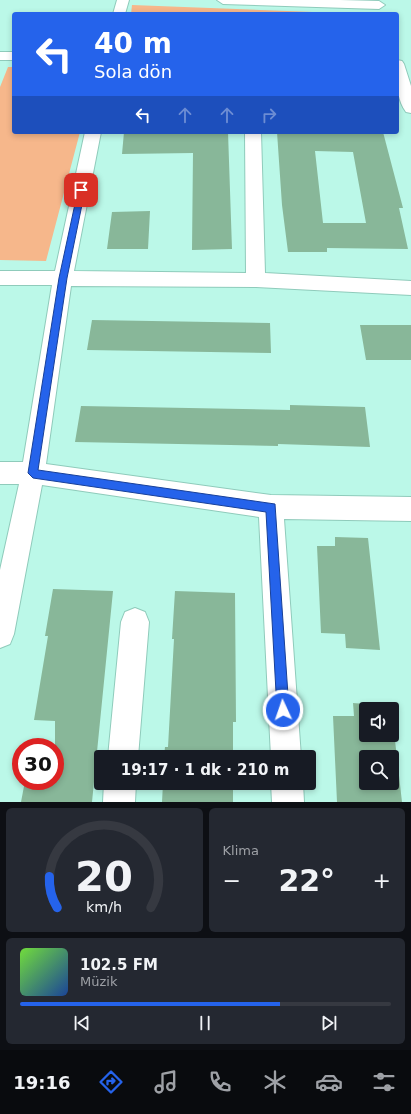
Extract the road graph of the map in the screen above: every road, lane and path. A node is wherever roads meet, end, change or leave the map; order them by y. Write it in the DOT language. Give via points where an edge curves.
graph roads {
  1 [pos="123,0"];
  2 [pos="223,0"];
  3 [pos="380,6"];
  4 [pos="120,12"];
  5 [pos="0,56"];
  6 [pos="12,56"];
  7 [pos="399,70"];
  8 [pos="411,109"];
  9 [pos="93,134"];
  10 [pos="253,134"];
  11 [pos="0,278"];
  12 [pos="63,278"];
  13 [pos="256,280"];
  14 [pos="411,288"];
  15 [pos="0,473"];
  16 [pos="33,473"];
  17 [pos="271,507"];
  18 [pos="411,509"];
  19 [pos="135,622"];
  20 [pos="0,634"];
  21 [pos="124,750"];
  22 [pos="286,750"];
  23 [pos="119,790"];
  24 [pos="287,790"];
  25 [pos="118,802"];
  26 [pos="288,802"];
  1 -- 4 [label="street"];
  2 -- 3 [label="street"];
  5 -- 6 [label="street"];
  7 -- 8 [label="street"];
  9 -- 12 [label="street"];
  10 -- 13 [label="street"];
  11 -- 12 [label="street"];
  12 -- 13 [label="street"];
  12 -- 16 [label="street"];
  13 -- 14 [label="street"];
  15 -- 16 [label="street"];
  16 -- 17 [label="street"];
  16 -- 20 [label="street"];
  17 -- 18 [label="street"];
  17 -- 22 [label="street"];
  19 -- 21 [label="street"];
  23 -- 25 [label="street"];
  24 -- 26 [label="street"];
}
